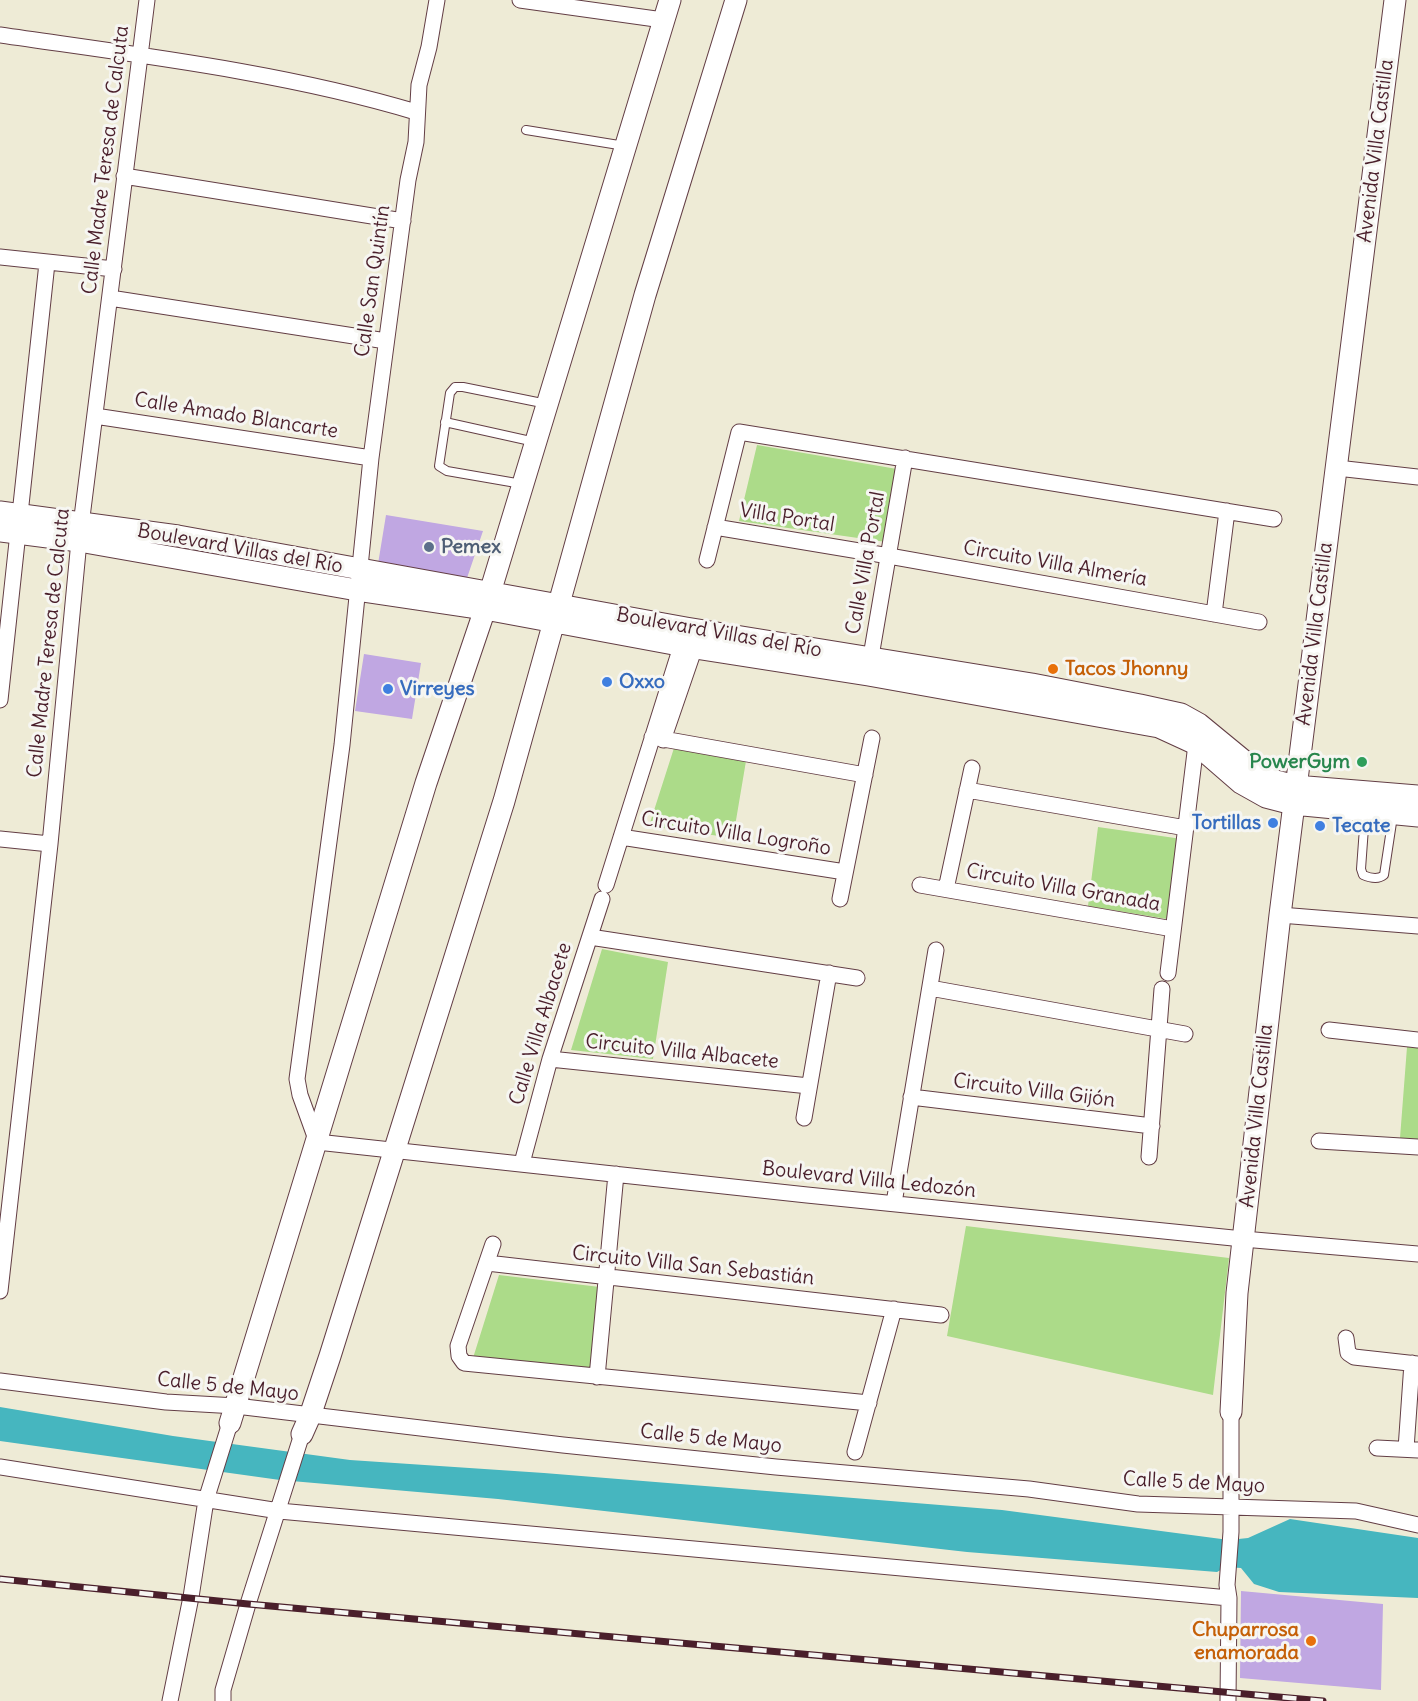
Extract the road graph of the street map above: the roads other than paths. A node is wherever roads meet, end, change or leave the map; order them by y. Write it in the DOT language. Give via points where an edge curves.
graph roads {
  1 [pos="147,0"];
  2 [pos="437,0"];
  3 [pos="520,0"];
  4 [pos="670,0"];
  5 [pos="736,0"];
  6 [pos="1395,0"];
  7 [pos="663,20"];
  8 [pos="0,35"];
  9 [pos="140,55"];
  10 [pos="416,112"];
  11 [pos="526,130"];
  12 [pos="626,146"];
  13 [pos="124,176"];
  14 [pos="403,220"];
  15 [pos="0,258"];
  16 [pos="47,263"];
  17 [pos="114,269"];
  18 [pos="110,298"];
  19 [pos="386,341"];
  20 [pos="548,404"];
  21 [pos="95,416"];
  22 [pos="445,422"];
  23 [pos="536,442"];
  24 [pos="371,458"];
  25 [pos="905,458"];
  26 [pos="1337,468"];
  27 [pos="1418,477"];
  28 [pos="523,484"];
  29 [pos="1227,511"];
  30 [pos="1274,519"];
  31 [pos="10,523"];
  32 [pos="715,527"];
  33 [pos="80,532"];
  34 [pos="889,556"];
  35 [pos="707,560"];
  36 [pos="358,580"];
  37 [pos="488,601"];
  38 [pos="555,614"];
  39 [pos="1214,614"];
  40 [pos="1259,622"];
  41 [pos="691,638"];
  42 [pos="869,667"];
  43 [pos="0,700"];
  44 [pos="1198,734"];
  45 [pos="872,738"];
  46 [pos="657,739"];
  47 [pos="972,768"];
  48 [pos="865,775"];
  49 [pos="967,790"];
  50 [pos="1294,795"];
  51 [pos="1418,796"];
  52 [pos="1365,812"];
  53 [pos="1393,814"];
  54 [pos="1418,816"];
  55 [pos="1186,828"];
  56 [pos="621,837"];
  57 [pos="0,839"];
  58 [pos="50,844"];
  59 [pos="845,872"];
  60 [pos="920,885"];
  61 [pos="946,889"];
  62 [pos="840,899"];
  63 [pos="1280,915"];
  64 [pos="1418,926"];
  65 [pos="1173,929"];
  66 [pos="590,937"];
  67 [pos="936,950"];
  68 [pos="829,973"];
  69 [pos="1168,973"];
  70 [pos="857,978"];
  71 [pos="930,988"];
  72 [pos="1162,989"];
  73 [pos="1159,1029"];
  74 [pos="1329,1030"];
  75 [pos="1185,1034"];
  76 [pos="1418,1040"];
  77 [pos="550,1059"];
  78 [pos="809,1086"];
  79 [pos="911,1097"];
  80 [pos="804,1118"];
  81 [pos="1152,1126"];
  82 [pos="317,1142"];
  83 [pos="1319,1142"];
  84 [pos="1418,1147"];
  85 [pos="394,1152"];
  86 [pos="1149,1157"];
  87 [pos="522,1163"];
  88 [pos="616,1174"];
  89 [pos="894,1203"];
  90 [pos="1244,1239"];
  91 [pos="493,1244"];
  92 [pos="1418,1254"];
  93 [pos="487,1263"];
  94 [pos="607,1277"];
  95 [pos="0,1291"];
  96 [pos="894,1310"];
  97 [pos="941,1315"];
  98 [pos="1346,1338"];
  99 [pos="1415,1363"];
  100 [pos="597,1377"];
  101 [pos="0,1381"];
  102 [pos="868,1403"];
  103 [pos="1231,1412"];
  104 [pos="233,1415"];
  105 [pos="306,1425"];
  106 [pos="1377,1448"];
  107 [pos="1412,1450"];
  108 [pos="855,1452"];
  109 [pos="0,1467"];
  110 [pos="207,1497"];
  111 [pos="1230,1508"];
  112 [pos="279,1511"];
  113 [pos="1418,1525"];
  114 [pos="1228,1592"];
  115 [pos="170,1701"];
  116 [pos="223,1701"];
  117 [pos="1228,1701"];
  1 -- 9 [label="street, Calle Madre Teresa de Calcuta"];
  2 -- 10 [label="street, Calle San Quintín"];
  3 -- 7 [label="street"];
  4 -- 7 [label="street"];
  5 -- 38 [label="street" via="645,295"];
  6 -- 26 [label="street, Avenida Villa Castilla"];
  7 -- 12 [label="street"];
  8 -- 9 [label="street"];
  9 -- 10 [label="street" via="290,81"];
  9 -- 13 [label="street, Calle Madre Teresa de Calcuta"];
  10 -- 14 [label="street, Calle San Quintín" via="416,142"];
  11 -- 12 [label="lane"];
  12 -- 20 [label="street"];
  13 -- 14 [label="street"];
  13 -- 17 [label="street, Calle Madre Teresa de Calcuta"];
  14 -- 19 [label="street, Calle San Quintín"];
  15 -- 16 [label="street"];
  16 -- 17 [label="street"];
  16 -- 31 [label="street"];
  17 -- 18 [label="street, Calle Madre Teresa de Calcuta"];
  18 -- 19 [label="street"];
  18 -- 21 [label="street, Calle Madre Teresa de Calcuta"];
  19 -- 24 [label="street, Calle San Quintín"];
  20 -- 22 [label="lane" via="454,387"];
  20 -- 23 [label="street"];
  21 -- 24 [label="street, Calle Amado Blancarte"];
  21 -- 33 [label="street, Calle Madre Teresa de Calcuta"];
  22 -- 23 [label="lane"];
  22 -- 28 [label="lane" via="439,466 447,471"];
  23 -- 28 [label="street"];
  24 -- 36 [label="street, Calle San Quintín"];
  25 -- 29 [label="street"];
  25 -- 32 [label="street" via="739,432"];
  25 -- 34 [label="street, Calle Villa Portal"];
  26 -- 27 [label="street"];
  26 -- 50 [label="street, Avenida Villa Castilla"];
  28 -- 37 [label="street"];
  29 -- 30 [label="street"];
  29 -- 39 [label="street"];
  31 -- 33 [label="street, Boulevard Villas del Río"];
  31 -- 43 [label="street"];
  32 -- 34 [label="street, Villa Portal"];
  32 -- 35 [label="street"];
  33 -- 36 [label="street, Boulevard Villas del Río" via="178,536"];
  33 -- 58 [label="street, Calle Madre Teresa de Calcuta"];
  34 -- 39 [label="street, Circuito Villa Almería"];
  34 -- 42 [label="street, Calle Villa Portal"];
  36 -- 37 [label="street, Boulevard Villas del Río"];
  36 -- 82 [label="street, Calle San Quintín" via="342,745 297,1079"];
  37 -- 38 [label="street, Boulevard Villas del Río"];
  37 -- 82 [label="street" via="426,783"];
  38 -- 41 [label="street, Boulevard Villas del Río"];
  38 -- 85 [label="street" via="504,801"];
  39 -- 40 [label="street, Circuito Villa Almería"];
  41 -- 42 [label="street, Boulevard Villas del Río"];
  41 -- 46 [label="street, Calle Villa Albacete"];
  42 -- 44 [label="street, Boulevard Villas del Río" via="1032,684 1140,705 1181,714"];
  44 -- 50 [label="street, Boulevard Villas del Río" via="1241,783 1266,797"];
  44 -- 55 [label="street, Circuito Villa Granada"];
  45 -- 48 [label="street, Circuito Villa Logroño"];
  46 -- 48 [label="street"];
  46 -- 56 [label="street, Calle Villa Albacete"];
  47 -- 49 [label="street, Circuito Villa Granada"];
  48 -- 59 [label="street, Circuito Villa Logroño"];
  49 -- 55 [label="street"];
  49 -- 61 [label="street, Circuito Villa Granada"];
  50 -- 51 [label="street, Boulevard Villas del Río"];
  50 -- 52 [label="street, Boulevard Villas del Río"];
  50 -- 63 [label="street, Avenida Villa Castilla"];
  52 -- 53 [label="street, Boulevard Villas del Río"];
  52 -- 53 [label="lane" via="1361,869 1363,875 1380,878 1384,875"];
  53 -- 54 [label="street, Boulevard Villas del Río"];
  55 -- 65 [label="street, Circuito Villa Granada"];
  56 -- 59 [label="street, Circuito Villa Logroño"];
  56 -- 66 [label="street, Calle Villa Albacete"];
  57 -- 58 [label="street"];
  58 -- 95 [label="street, Calle Madre Teresa de Calcuta"];
  59 -- 62 [label="street, Circuito Villa Logroño"];
  60 -- 61 [label="street, Circuito Villa Granada"];
  61 -- 65 [label="street, Circuito Villa Granada"];
  63 -- 64 [label="street"];
  63 -- 90 [label="street, Avenida Villa Castilla"];
  65 -- 69 [label="street, Circuito Villa Granada"];
  66 -- 68 [label="street"];
  66 -- 77 [label="street, Calle Villa Albacete"];
  67 -- 71 [label="street"];
  68 -- 70 [label="street"];
  68 -- 78 [label="street"];
  71 -- 73 [label="street"];
  71 -- 79 [label="street"];
  72 -- 73 [label="street"];
  73 -- 75 [label="street"];
  73 -- 81 [label="street"];
  74 -- 76 [label="street"];
  77 -- 78 [label="street, Circuito Villa Albacete"];
  77 -- 87 [label="street, Calle Villa Albacete"];
  78 -- 80 [label="street"];
  79 -- 81 [label="street, Circuito Villa Gijón"];
  79 -- 89 [label="street"];
  81 -- 86 [label="street"];
  82 -- 85 [label="street, Boulevard Villa Ledozón"];
  82 -- 104 [label="street"];
  83 -- 84 [label="street"];
  85 -- 87 [label="street, Boulevard Villa Ledozón"];
  85 -- 105 [label="street"];
  87 -- 88 [label="street, Boulevard Villa Ledozón"];
  88 -- 89 [label="street, Boulevard Villa Ledozón"];
  88 -- 94 [label="street"];
  89 -- 90 [label="street, Boulevard Villa Ledozón"];
  90 -- 92 [label="street, Boulevard Villa Ledozón"];
  90 -- 103 [label="street, Avenida Villa Castilla"];
  91 -- 93 [label="street"];
  93 -- 94 [label="street, Circuito Villa San Sebastián"];
  93 -- 100 [label="street" via="458,1346 460,1359 467,1364"];
  94 -- 96 [label="street, Circuito Villa San Sebastián"];
  94 -- 100 [label="street"];
  96 -- 97 [label="street, Circuito Villa San Sebastián"];
  96 -- 102 [label="street"];
  98 -- 99 [label="street" via="1348,1353 1354,1357"];
  99 -- 107 [label="street"];
  100 -- 102 [label="street"];
  101 -- 104 [label="street, Calle 5 de Mayo" via="166,1402"];
  102 -- 108 [label="street"];
  103 -- 111 [label="street"];
  104 -- 105 [label="street, Calle 5 de Mayo"];
  104 -- 110 [label="street"];
  105 -- 111 [label="street, Calle 5 de Mayo" via="1029,1489 1138,1504"];
  105 -- 112 [label="street"];
  106 -- 107 [label="street"];
  109 -- 110 [label="street"];
  110 -- 112 [label="street"];
  110 -- 115 [label="street"];
  111 -- 113 [label="street, Calle 5 de Mayo" via="1356,1511"];
  111 -- 114 [label="street"];
  112 -- 114 [label="street"];
  112 -- 116 [label="street" via="248,1604"];
  114 -- 117 [label="street"];
}
